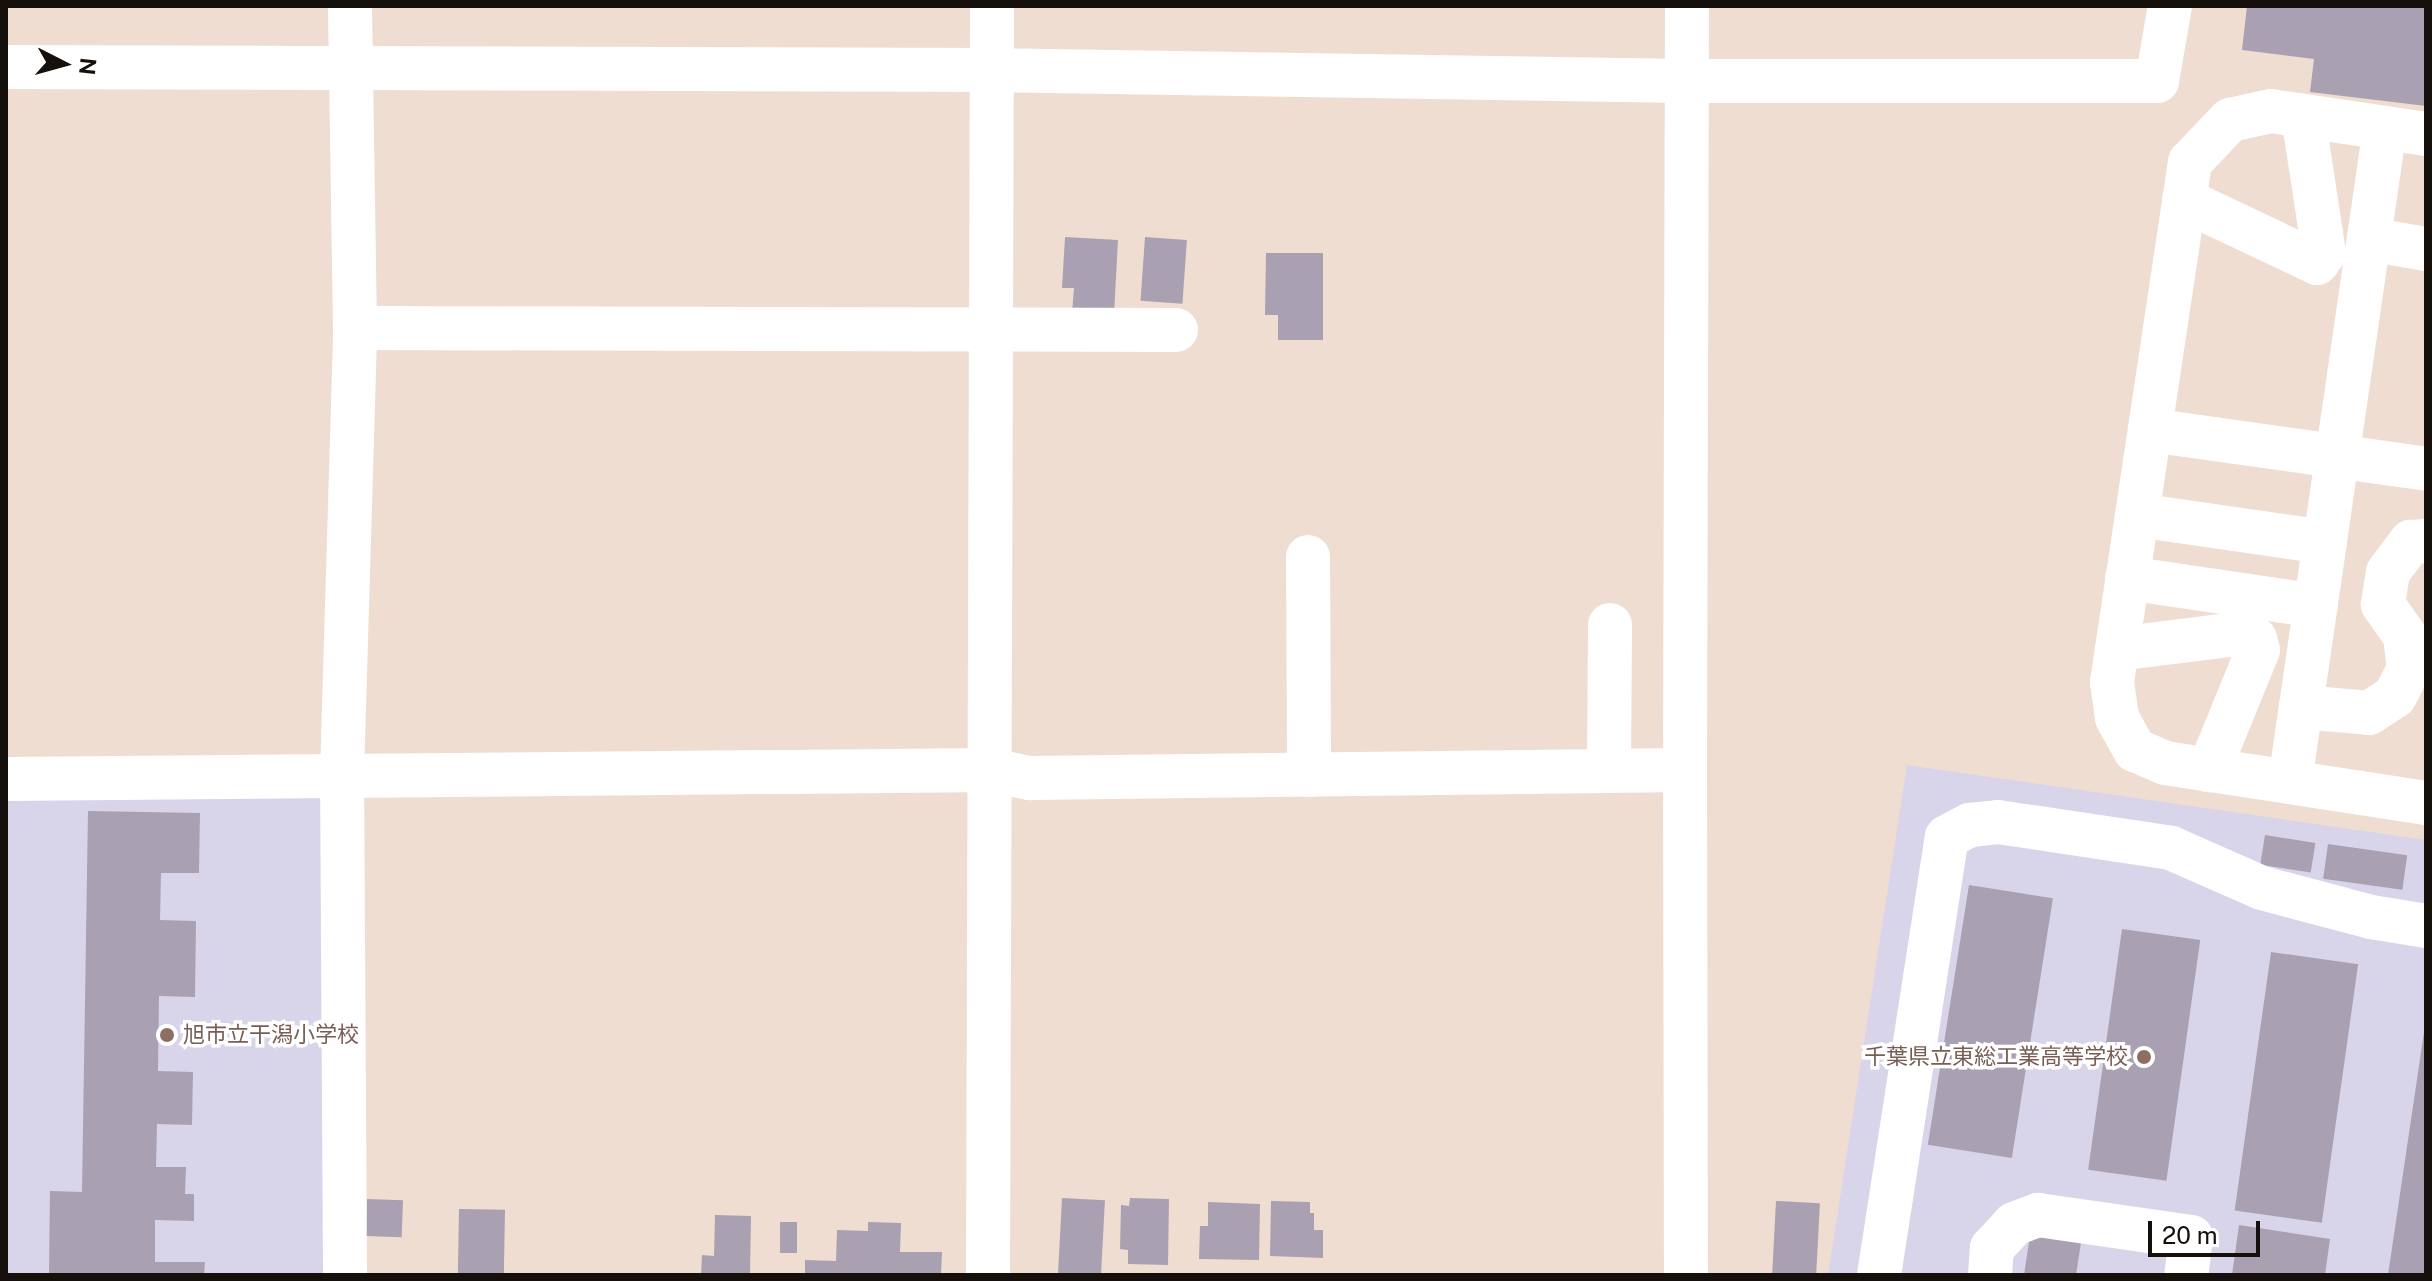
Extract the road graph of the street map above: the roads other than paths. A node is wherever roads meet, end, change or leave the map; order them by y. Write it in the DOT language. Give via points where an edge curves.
graph roads {
  1 [pos="350,6"];
  2 [pos="992,6"];
  3 [pos="1687,6"];
  4 [pos="2170,6"];
  5 [pos="6,67"];
  6 [pos="351,67"];
  7 [pos="992,70"];
  8 [pos="1688,81"];
  9 [pos="2303,116"];
  10 [pos="2406,131"];
  11 [pos="2184,200"];
  12 [pos="2369,239"];
  13 [pos="2426,249"];
  14 [pos="355,328"];
  15 [pos="992,330"];
  16 [pos="1176,330"];
  17 [pos="2150,430"];
  18 [pos="2338,456"];
  19 [pos="2426,469"];
  20 [pos="2137,515"];
  21 [pos="2426,541"];
  22 [pos="2325,542"];
  23 [pos="2232,545"];
  24 [pos="1308,557"];
  25 [pos="2127,578"];
  26 [pos="2316,606"];
  27 [pos="1610,625"];
  28 [pos="2117,649"];
  29 [pos="2301,707"];
  30 [pos="991,770"];
  31 [pos="1609,770"];
  32 [pos="1685,770"];
  33 [pos="2209,770"];
  34 [pos="342,775"];
  35 [pos="1309,775"];
  36 [pos="6,779"];
  37 [pos="2290,782"];
  38 [pos="2426,803"];
  39 [pos="2426,926"];
  40 [pos="345,1275"];
  41 [pos="988,1275"];
  42 [pos="1686,1275"];
  43 [pos="1879,1275"];
  44 [pos="1990,1275"];
  45 [pos="2186,1275"];
  1 -- 6 [label="street"];
  2 -- 7 [label="street"];
  3 -- 8 [label="street"];
  4 -- 8 [label="street" via="2157,81"];
  5 -- 6 [label="street"];
  6 -- 7 [label="street"];
  6 -- 14 [label="street"];
  7 -- 8 [label="street"];
  7 -- 15 [label="street"];
  8 -- 32 [label="street"];
  9 -- 10 [label="street"];
  9 -- 11 [label="street" via="2271,111 2230,120 2190,162"];
  9 -- 11 [label="street" via="2324,253 2317,263"];
  10 -- 12 [label="street"];
  11 -- 17 [label="street"];
  12 -- 13 [label="street"];
  12 -- 18 [label="street"];
  14 -- 15 [label="street"];
  14 -- 34 [label="street"];
  15 -- 16 [label="street"];
  15 -- 30 [label="street"];
  17 -- 18 [label="street"];
  17 -- 20 [label="street"];
  18 -- 19 [label="street"];
  18 -- 22 [label="street"];
  20 -- 23 [label="street"];
  20 -- 25 [label="street"];
  21 -- 29 [label="street" via="2411,542 2388,572 2383,604 2405,636 2409,669 2395,696 2369,713"];
  22 -- 23 [label="street"];
  22 -- 26 [label="street"];
  23 -- 25 [label="street"];
  23 -- 26 [label="street"];
  24 -- 35 [label="street"];
  25 -- 28 [label="street"];
  26 -- 29 [label="street"];
  27 -- 31 [label="street"];
  28 -- 33 [label="street" via="2112,682 2117,718 2135,750 2165,763"];
  28 -- 33 [label="street" via="2246,633 2255,639 2258,650"];
  29 -- 37 [label="street"];
  30 -- 34 [label="street"];
  30 -- 35 [label="street" via="1030,778"];
  30 -- 41 [label="street"];
  31 -- 32 [label="street"];
  31 -- 35 [label="street"];
  32 -- 42 [label="street"];
  33 -- 37 [label="street"];
  34 -- 36 [label="street"];
  34 -- 40 [label="street"];
  37 -- 38 [label="street"];
  39 -- 43 [label="street" via="2262,888 2171,848 1998,822 1970,825 1947,837"];
  44 -- 45 [label="street" via="1992,1248 2014,1224 2038,1215 2191,1237"];
}
